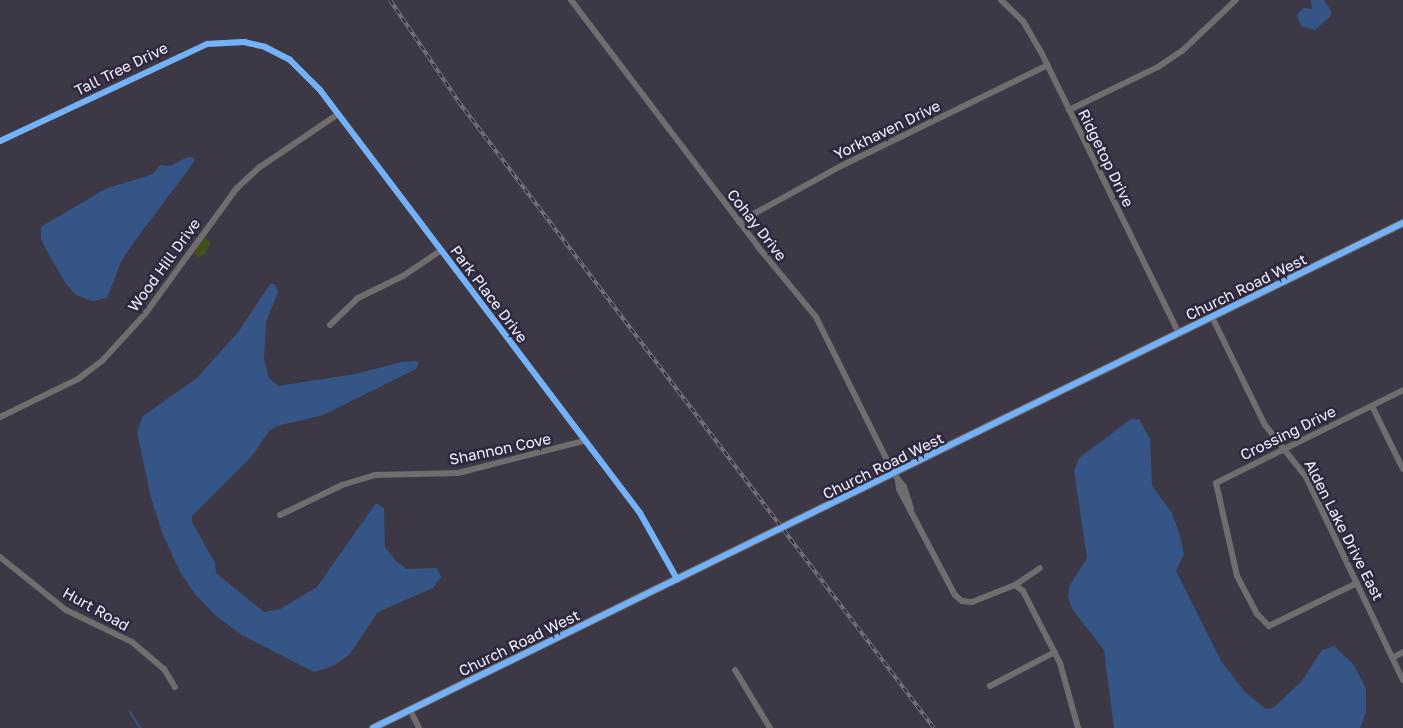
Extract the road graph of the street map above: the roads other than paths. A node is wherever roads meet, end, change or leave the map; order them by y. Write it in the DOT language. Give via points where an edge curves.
graph roads {
  1 [pos="571,0"];
  2 [pos="1001,0"];
  3 [pos="1236,0"];
  4 [pos="259,45"];
  5 [pos="1048,65"];
  6 [pos="1069,110"];
  7 [pos="338,114"];
  8 [pos="0,141"];
  9 [pos="739,222"];
  10 [pos="1403,223"];
  11 [pos="440,251"];
  12 [pos="1212,317"];
  13 [pos="330,325"];
  14 [pos="1179,334"];
  15 [pos="1403,390"];
  16 [pos="1372,406"];
  17 [pos="0,417"];
  18 [pos="584,441"];
  19 [pos="1284,448"];
  20 [pos="1403,469"];
  21 [pos="896,477"];
  22 [pos="280,516"];
  23 [pos="0,557"];
  24 [pos="1040,568"];
  25 [pos="677,579"];
  26 [pos="1357,583"];
  27 [pos="1015,585"];
  28 [pos="1055,652"];
  29 [pos="1403,652"];
  30 [pos="1394,657"];
  31 [pos="735,670"];
  32 [pos="1403,680"];
  33 [pos="990,686"];
  34 [pos="175,687"];
  35 [pos="410,710"];
  36 [pos="373,728"];
  37 [pos="419,728"];
  38 [pos="770,728"];
  39 [pos="1078,728"];
  1 -- 9 [label="street, Cohay Drive"];
  2 -- 5 [label="street, Ridgetop Drive" via="1029,29"];
  3 -- 6 [label="street" via="1182,51 1158,68"];
  4 -- 7 [label="street, Park Place Drive" via="304,70"];
  4 -- 8 [label="street, Tall Tree Drive" via="213,42 190,50"];
  5 -- 6 [label="street, Ridgetop Drive"];
  5 -- 9 [label="street, Yorkhaven Drive" via="834,170"];
  6 -- 14 [label="street, Ridgetop Drive"];
  7 -- 11 [label="street, Park Place Drive"];
  7 -- 17 [label="street, Wood Hill Drive" via="260,167 236,189 145,314 110,354 78,379"];
  9 -- 21 [label="street, Cohay Drive" via="816,317"];
  10 -- 12 [label="street, Church Road West"];
  11 -- 13 [label="street" via="404,276 358,298"];
  11 -- 18 [label="street, Park Place Drive"];
  12 -- 14 [label="street, Church Road West"];
  12 -- 19 [label="street, Alden Lake Drive East" via="1265,425"];
  14 -- 21 [label="street, Church Road West"];
  15 -- 16 [label="street, Crossing Drive"];
  16 -- 19 [label="street, Crossing Drive"];
  16 -- 20 [label="street"];
  18 -- 22 [label="street, Shannon Cove" via="458,472 375,475 342,485"];
  18 -- 25 [label="street, Park Place Drive" via="640,513"];
  19 -- 26 [label="street, Alden Lake Drive East" via="1306,477"];
  19 -- 26 [label="street, Crossing Drive" via="1216,483 1237,576 1257,614 1269,626"];
  21 -- 25 [label="street, Church Road West"];
  21 -- 27 [label="street, Cohay Drive" via="904,487 911,508 959,600 972,602"];
  23 -- 34 [label="street, Hurt Road" via="66,610 132,642 164,669"];
  24 -- 27 [label="street"];
  25 -- 35 [label="street, Church Road West"];
  26 -- 30 [label="street, Alden Lake Drive East"];
  27 -- 28 [label="street" via="1023,591"];
  28 -- 33 [label="street"];
  28 -- 39 [label="street"];
  29 -- 30 [label="street"];
  30 -- 32 [label="street, Alden Lake Drive East"];
  31 -- 38 [label="street"];
  35 -- 36 [label="street, Church Road West"];
  35 -- 37 [label="street"];
}
